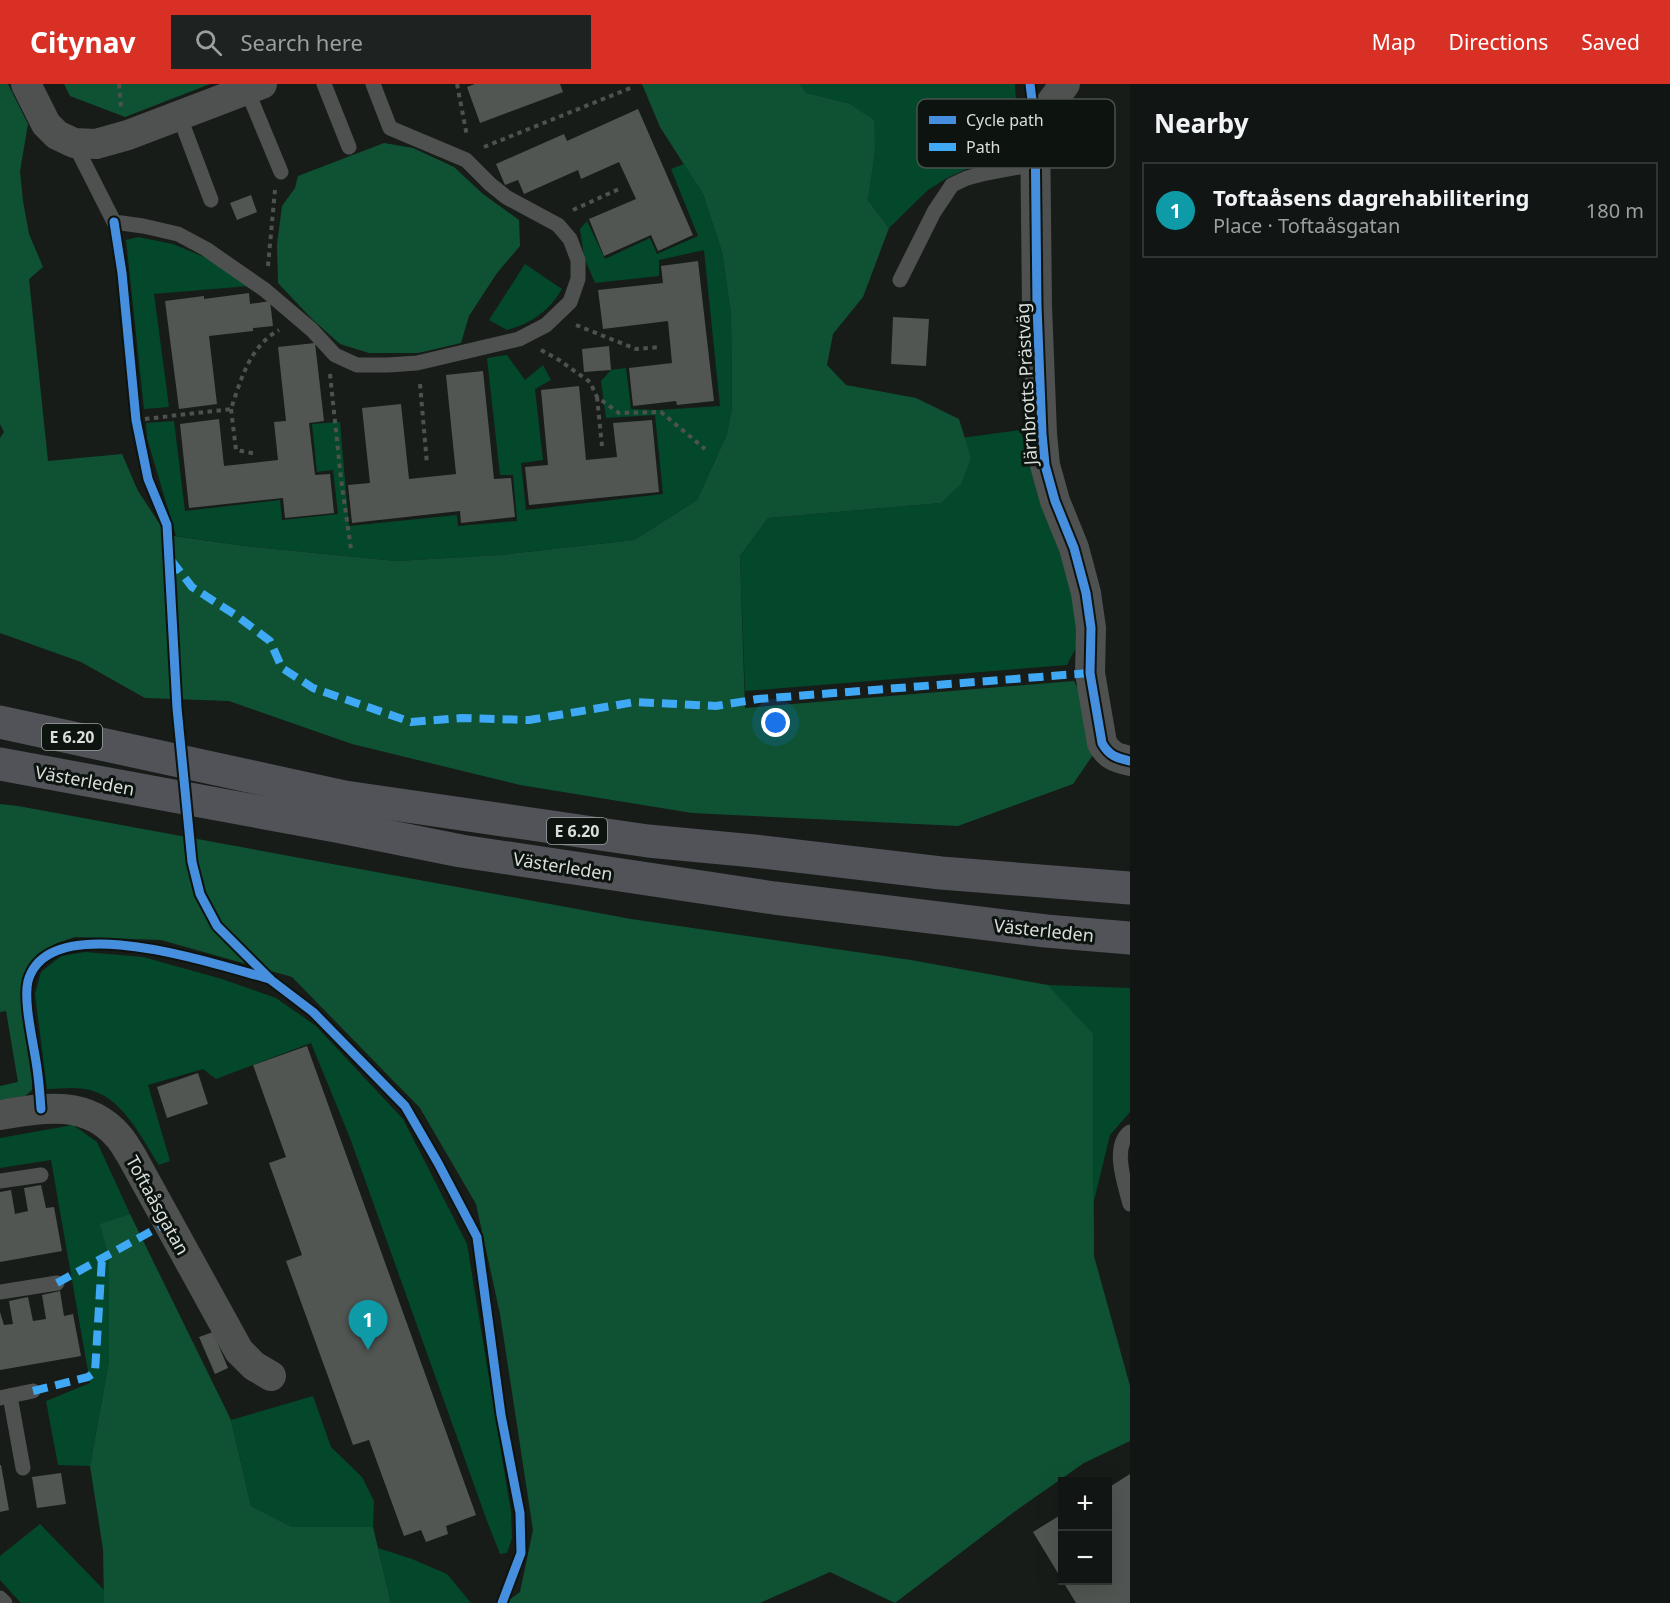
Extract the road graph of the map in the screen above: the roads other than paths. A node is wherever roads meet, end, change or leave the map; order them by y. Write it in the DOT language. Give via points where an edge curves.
graph roads {
  1 [pos="26,84"];
  2 [pos="324,84"];
  3 [pos="373,84"];
  4 [pos="1065,84"];
  5 [pos="255,87"];
  6 [pos="1054,99"];
  7 [pos="178,116"];
  8 [pos="74,143"];
  9 [pos="349,147"];
  10 [pos="1014,168"];
  11 [pos="1036,168"];
  12 [pos="281,172"];
  13 [pos="212,200"];
  14 [pos="900,279"];
  15 [pos="0,722"];
  16 [pos="1130,761"];
  17 [pos="2,765"];
  18 [pos="1127,887"];
  19 [pos="1046,931"];
  20 [pos="1130,938"];
  21 [pos="1130,946"];
  22 [pos="0,1115"];
  23 [pos="1130,1132"];
  24 [pos="41,1175"];
  25 [pos="0,1181"];
  26 [pos="1130,1204"];
  27 [pos="57,1282"];
  28 [pos="0,1292"];
  29 [pos="271,1376"];
  30 [pos="33,1391"];
  31 [pos="5,1397"];
  32 [pos="23,1468"];
  33 [pos="0,1598"];
  34 [pos="4,1603"];
  1 -- 8 [label="street" via="46,124"];
  2 -- 9 [label="lane"];
  3 -- 8 [label="lane" via="390,128 465,154 466,160 506,197 558,225 570,239 578,260 578,279 570,302 546,325 519,339 417,363 357,365 335,355 266,290 206,249 178,234 114,222"];
  4 -- 6 [label="street, Järnbrotts Prästväg"];
  5 -- 7 [label="street"];
  5 -- 12 [label="lane"];
  7 -- 8 [label="street" via="96,144"];
  7 -- 13 [label="lane"];
  10 -- 14 [label="lane" via="952,185"];
  11 -- 16 [label="street, Järnbrotts Prästväg" via="1037,306 1045,465 1086,593 1091,628 1090,673 1102,743 1114,758"];
  15 -- 18 [label="highway, Västerleden / E 6.20" via="356,799 648,841 941,873"];
  17 -- 19 [label="highway, Västerleden / E 6.20" via="461,851 774,898"];
  19 -- 20 [label="highway, Västerleden / E 6.20"];
  19 -- 21 [label="highway"];
  22 -- 29 [label="street, Toftaåsgatan" via="41,1109 72,1110 89,1114 118,1136 239,1351"];
  23 -- 26 [label="lane" via="1121,1146 1121,1165"];
  24 -- 25 [label="lane"];
  27 -- 28 [label="lane"];
  30 -- 31 [label="lane"];
  31 -- 32 [label="lane"];
  33 -- 34 [label="lane"];
}
